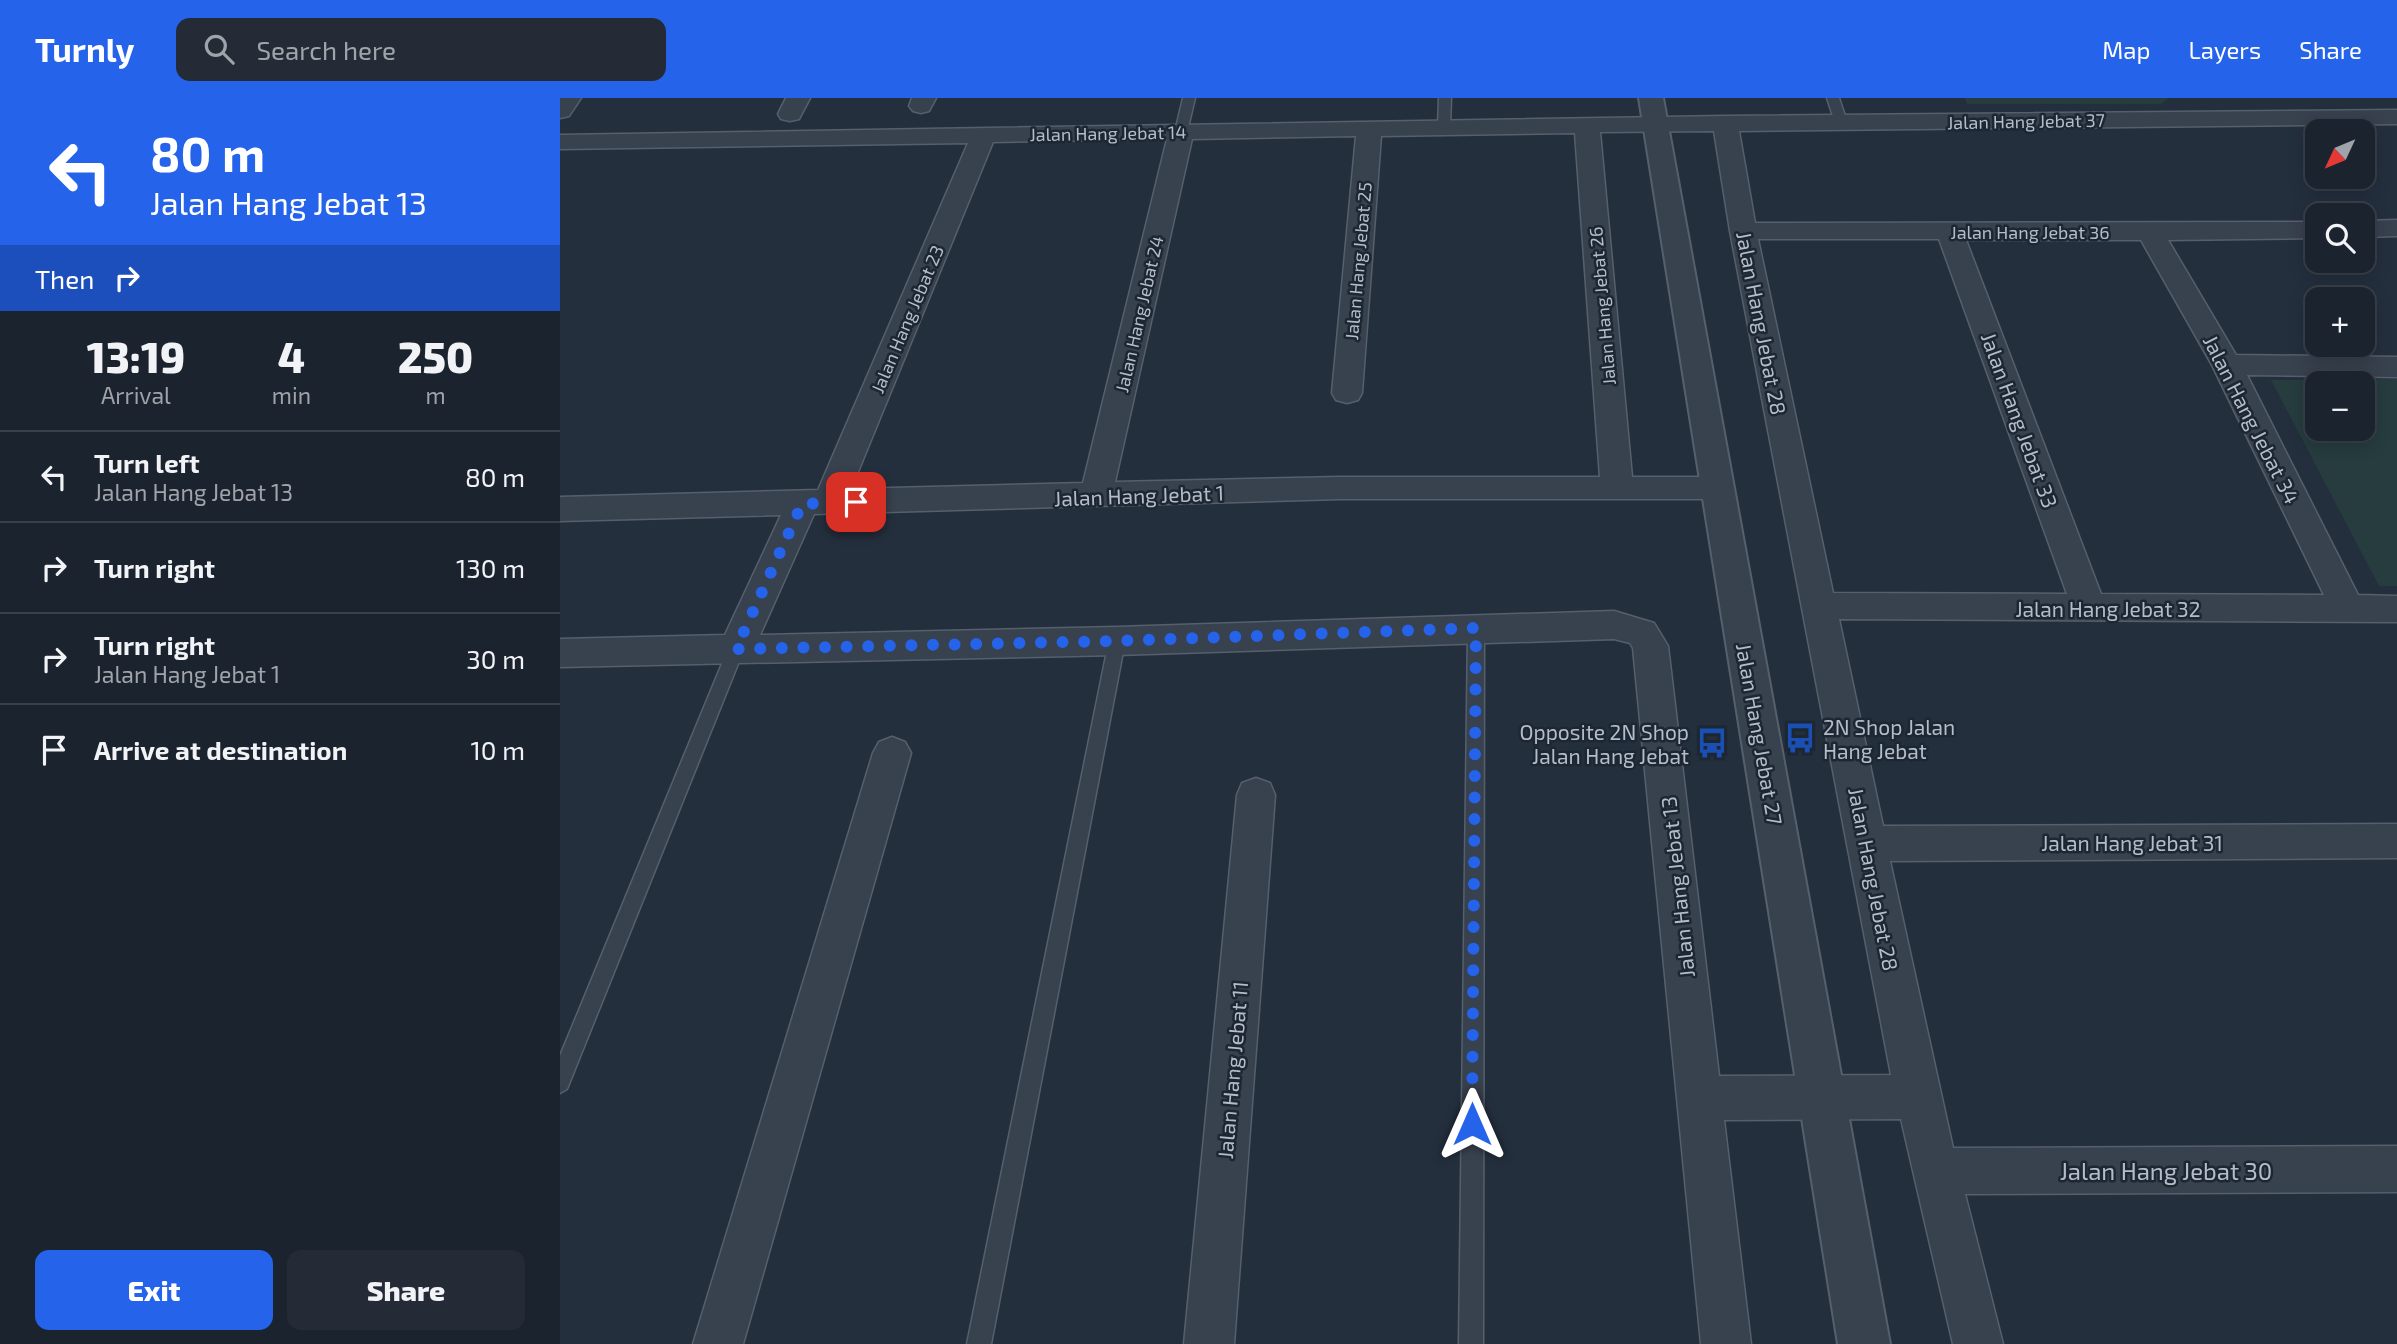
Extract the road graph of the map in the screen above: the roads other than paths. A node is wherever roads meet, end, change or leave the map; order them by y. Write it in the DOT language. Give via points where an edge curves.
graph roads {
  1 [pos="569,98"];
  2 [pos="1189,98"];
  3 [pos="1445,98"];
  4 [pos="1833,98"];
  5 [pos="560,111"];
  6 [pos="1653,111"];
  7 [pos="2397,117"];
  8 [pos="1841,122"];
  9 [pos="1725,123"];
  10 [pos="1587,125"];
  11 [pos="1444,127"];
  12 [pos="1369,129"];
  13 [pos="1181,132"];
  14 [pos="984,135"];
  15 [pos="560,142"];
  16 [pos="2397,228"];
  17 [pos="2375,229"];
  18 [pos="2305,230"];
  19 [pos="1743,231"];
  20 [pos="1950,232"];
  21 [pos="2150,232"];
  22 [pos="2227,365"];
  23 [pos="2397,366"];
  24 [pos="1347,393"];
  25 [pos="1617,487"];
  26 [pos="1717,488"];
  27 [pos="1096,496"];
  28 [pos="815,503"];
  29 [pos="560,509"];
  30 [pos="1819,606"];
  31 [pos="2089,608"];
  32 [pos="2348,609"];
  33 [pos="2397,609"];
  34 [pos="1476,628"];
  35 [pos="1116,641"];
  36 [pos="736,649"];
  37 [pos="560,653"];
  38 [pos="892,753"];
  39 [pos="1256,795"];
  40 [pos="2397,841"];
  41 [pos="1867,844"];
  42 [pos="560,1082"];
  43 [pos="1822,1097"];
  44 [pos="1918,1097"];
  45 [pos="1700,1098"];
  46 [pos="2397,1169"];
  47 [pos="1936,1171"];
  48 [pos="718,1344"];
  49 [pos="979,1344"];
  50 [pos="1209,1344"];
  51 [pos="1471,1344"];
  52 [pos="1726,1344"];
  53 [pos="1864,1344"];
  54 [pos="1978,1344"];
  1 -- 5 [label="street"];
  2 -- 13 [label="lane"];
  3 -- 11 [label="lane"];
  4 -- 8 [label="lane"];
  6 -- 9 [label="street, Jalan Hang Jebat 37"];
  6 -- 10 [label="street, Jalan Hang Jebat 14"];
  6 -- 26 [label="street, Jalan Hang Jebat 27"];
  7 -- 8 [label="street, Jalan Hang Jebat 37"];
  8 -- 9 [label="street, Jalan Hang Jebat 37"];
  9 -- 19 [label="street, Jalan Hang Jebat 28"];
  10 -- 11 [label="street, Jalan Hang Jebat 14"];
  10 -- 25 [label="street, Jalan Hang Jebat 26"];
  11 -- 12 [label="street, Jalan Hang Jebat 14"];
  12 -- 13 [label="street, Jalan Hang Jebat 14"];
  12 -- 24 [label="street, Jalan Hang Jebat 25"];
  13 -- 14 [label="street, Jalan Hang Jebat 14"];
  13 -- 27 [label="street, Jalan Hang Jebat 24"];
  14 -- 15 [label="street, Jalan Hang Jebat 14"];
  14 -- 28 [label="street, Jalan Hang Jebat 23"];
  16 -- 17 [label="street"];
  18 -- 21 [label="street, Jalan Hang Jebat 36"];
  19 -- 20 [label="street, Jalan Hang Jebat 36"];
  19 -- 30 [label="street, Jalan Hang Jebat 28"];
  20 -- 21 [label="street, Jalan Hang Jebat 36"];
  20 -- 31 [label="street, Jalan Hang Jebat 33"];
  21 -- 22 [label="street, Jalan Hang Jebat 34"];
  22 -- 23 [label="street"];
  22 -- 32 [label="street, Jalan Hang Jebat 34"];
  25 -- 26 [label="street, Jalan Hang Jebat 1"];
  25 -- 27 [label="street, Jalan Hang Jebat 1" via="1339,488"];
  26 -- 43 [label="street, Jalan Hang Jebat 27"];
  27 -- 28 [label="street, Jalan Hang Jebat 1"];
  28 -- 29 [label="street, Jalan Hang Jebat 1"];
  28 -- 36 [label="street, Jalan Hang Jebat 23"];
  30 -- 31 [label="street, Jalan Hang Jebat 32"];
  30 -- 41 [label="street, Jalan Hang Jebat 28"];
  31 -- 32 [label="street, Jalan Hang Jebat 32"];
  32 -- 33 [label="street, Jalan Hang Jebat 32"];
  34 -- 35 [label="street, Jalan Hang Jebat 13"];
  34 -- 45 [label="street, Jalan Hang Jebat 13" via="1614,625 1642,633 1650,646"];
  34 -- 51 [label="lane"];
  35 -- 36 [label="street, Jalan Hang Jebat 13"];
  35 -- 49 [label="lane"];
  36 -- 37 [label="street, Jalan Hang Jebat 13"];
  36 -- 42 [label="lane"];
  38 -- 48 [label="street"];
  39 -- 50 [label="street, Jalan Hang Jebat 11"];
  40 -- 41 [label="street, Jalan Hang Jebat 31"];
  41 -- 44 [label="street, Jalan Hang Jebat 28"];
  43 -- 44 [label="street"];
  43 -- 45 [label="street"];
  43 -- 53 [label="street, Jalan Hang Jebat 27"];
  44 -- 47 [label="street, Jalan Hang Jebat 28"];
  45 -- 52 [label="street, Jalan Hang Jebat 13"];
  46 -- 47 [label="street, Jalan Hang Jebat 30"];
  47 -- 54 [label="street, Jalan Hang Jebat 28"];
}
